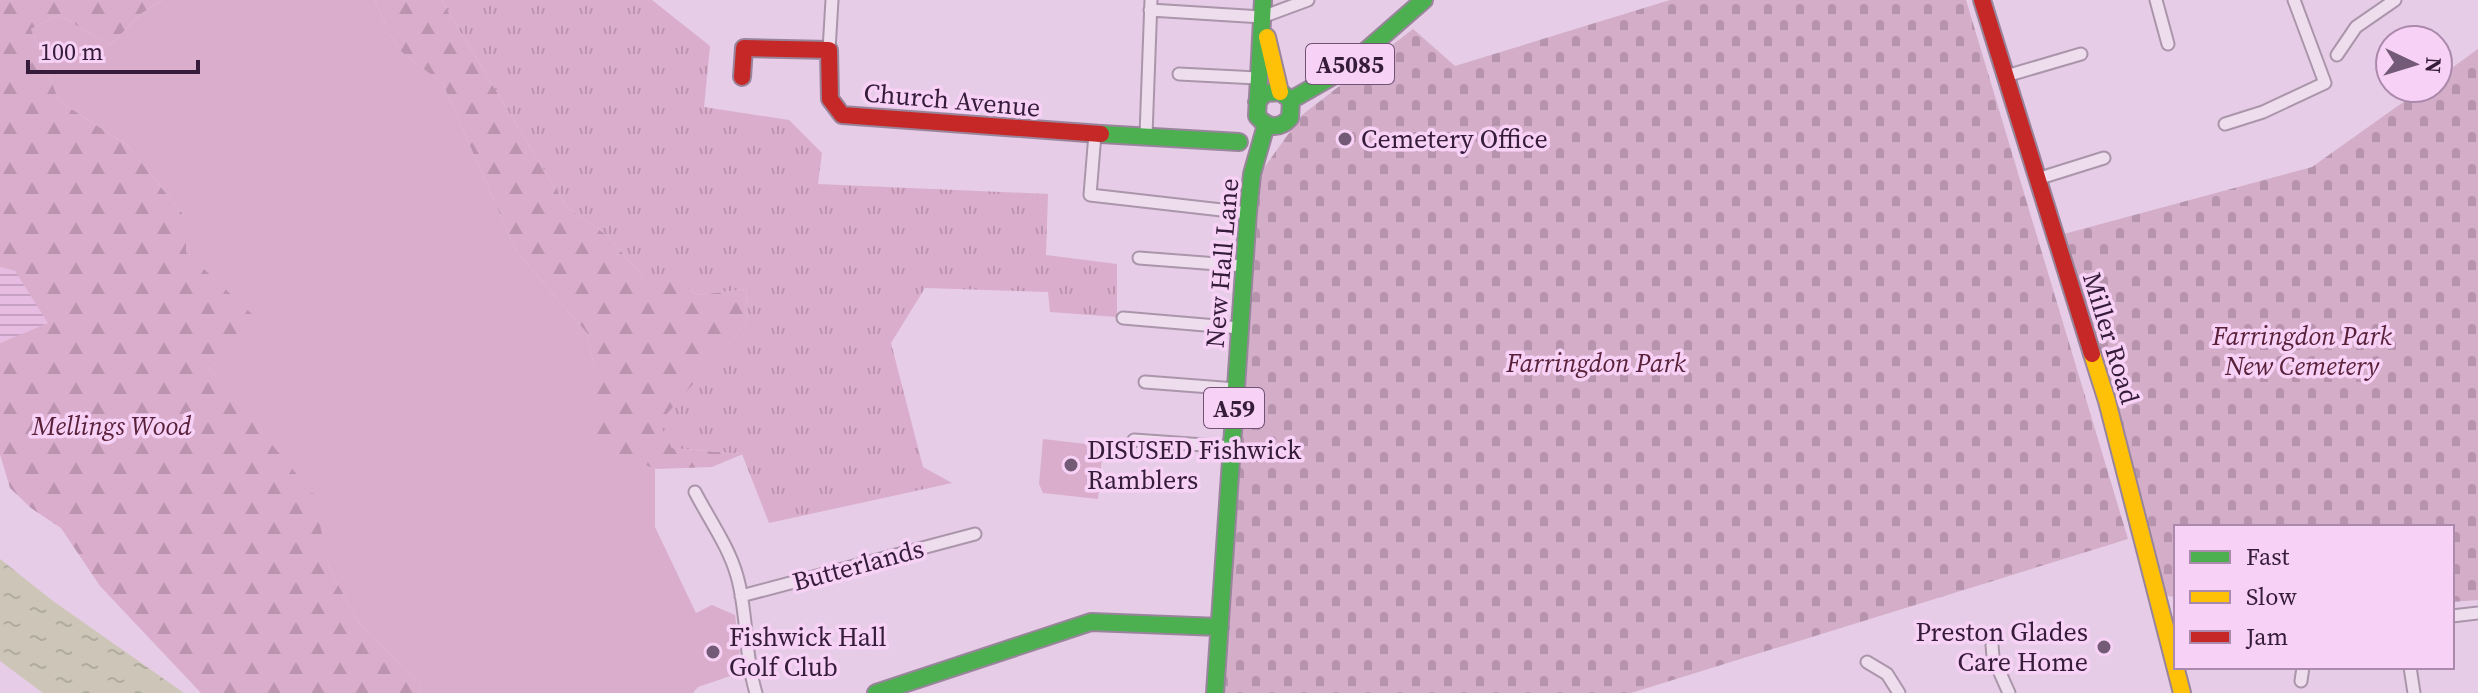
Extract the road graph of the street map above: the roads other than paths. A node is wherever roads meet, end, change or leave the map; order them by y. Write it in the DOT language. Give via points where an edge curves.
graph roads {
  1 [pos="832,0"];
  2 [pos="1308,0"];
  3 [pos="1424,0"];
  4 [pos="1982,0"];
  5 [pos="2156,0"];
  6 [pos="2294,0"];
  7 [pos="2395,0"];
  8 [pos="1151,5"];
  9 [pos="1262,9"];
  10 [pos="2168,44"];
  11 [pos="829,50"];
  12 [pos="2081,54"];
  13 [pos="2337,55"];
  14 [pos="1179,74"];
  15 [pos="2006,76"];
  16 [pos="742,77"];
  17 [pos="1257,78"];
  18 [pos="1275,96"];
  19 [pos="2225,124"];
  20 [pos="1266,125"];
  21 [pos="1095,134"];
  22 [pos="1146,135"];
  23 [pos="1239,142"];
  24 [pos="2104,158"];
  25 [pos="2037,179"];
  26 [pos="1248,213"];
  27 [pos="1139,258"];
  28 [pos="1244,266"];
  29 [pos="1123,318"];
  30 [pos="1240,328"];
  31 [pos="1145,382"];
  32 [pos="1236,389"];
  33 [pos="1134,440"];
  34 [pos="1232,447"];
  35 [pos="695,492"];
  36 [pos="975,534"];
  37 [pos="741,596"];
  38 [pos="2478,613"];
  39 [pos="2454,616"];
  40 [pos="1220,627"];
  41 [pos="1992,645"];
  42 [pos="1867,662"];
  43 [pos="2174,662"];
  44 [pos="2176,669"];
  45 [pos="2303,669"];
  46 [pos="2410,669"];
  47 [pos="2301,681"];
  48 [pos="901,689"];
  49 [pos="756,693"];
  50 [pos="876,693"];
  51 [pos="1215,693"];
  52 [pos="1899,693"];
  53 [pos="2009,693"];
  54 [pos="2182,693"];
  55 [pos="2414,693"];
  1 -- 11 [label="street"];
  2 -- 9 [label="street"];
  3 -- 18 [label="main road, A5085" via="1310,92"];
  4 -- 15 [label="main road, Miller Road"];
  5 -- 10 [label="street"];
  6 -- 19 [label="street" via="2325,83"];
  7 -- 13 [label="street" via="2356,27"];
  8 -- 9 [label="street"];
  8 -- 22 [label="street"];
  9 -- 17 [label="main road"];
  9 -- 18 [label="main road"];
  11 -- 16 [label="main road" via="744,48"];
  11 -- 21 [label="main road, Church Avenue" via="830,99 842,115"];
  12 -- 15 [label="street"];
  14 -- 17 [label="street"];
  15 -- 25 [label="main road, Miller Road"];
  17 -- 18 [label="main road"];
  18 -- 20 [label="main road" via="1257,116"];
  18 -- 20 [label="main road" via="1292,113 1277,127"];
  20 -- 26 [label="main road, New Hall Lane / A59"];
  21 -- 22 [label="main road, Church Avenue"];
  21 -- 26 [label="street" via="1090,195"];
  22 -- 23 [label="main road, Church Avenue"];
  24 -- 25 [label="street"];
  25 -- 43 [label="main road, Miller Road" via="2107,401"];
  26 -- 28 [label="main road, New Hall Lane / A59"];
  27 -- 28 [label="street"];
  28 -- 30 [label="main road, New Hall Lane / A59"];
  29 -- 30 [label="street"];
  30 -- 32 [label="main road, New Hall Lane / A59"];
  31 -- 32 [label="street"];
  32 -- 34 [label="main road, New Hall Lane / A59"];
  33 -- 34 [label="street"];
  34 -- 40 [label="main road, New Hall Lane / A59"];
  35 -- 37 [label="street" via="733,561"];
  36 -- 37 [label="street, Butterlands"];
  37 -- 49 [label="street"];
  38 -- 39 [label="street"];
  40 -- 48 [label="main road" via="1091,622"];
  40 -- 51 [label="main road, New Hall Lane / A59"];
  41 -- 53 [label="street"];
  42 -- 52 [label="street" via="1887,674"];
  44 -- 54 [label="main road, Miller Road"];
  45 -- 47 [label="street"];
  46 -- 55 [label="street"];
  48 -- 50 [label="main road"];
}
